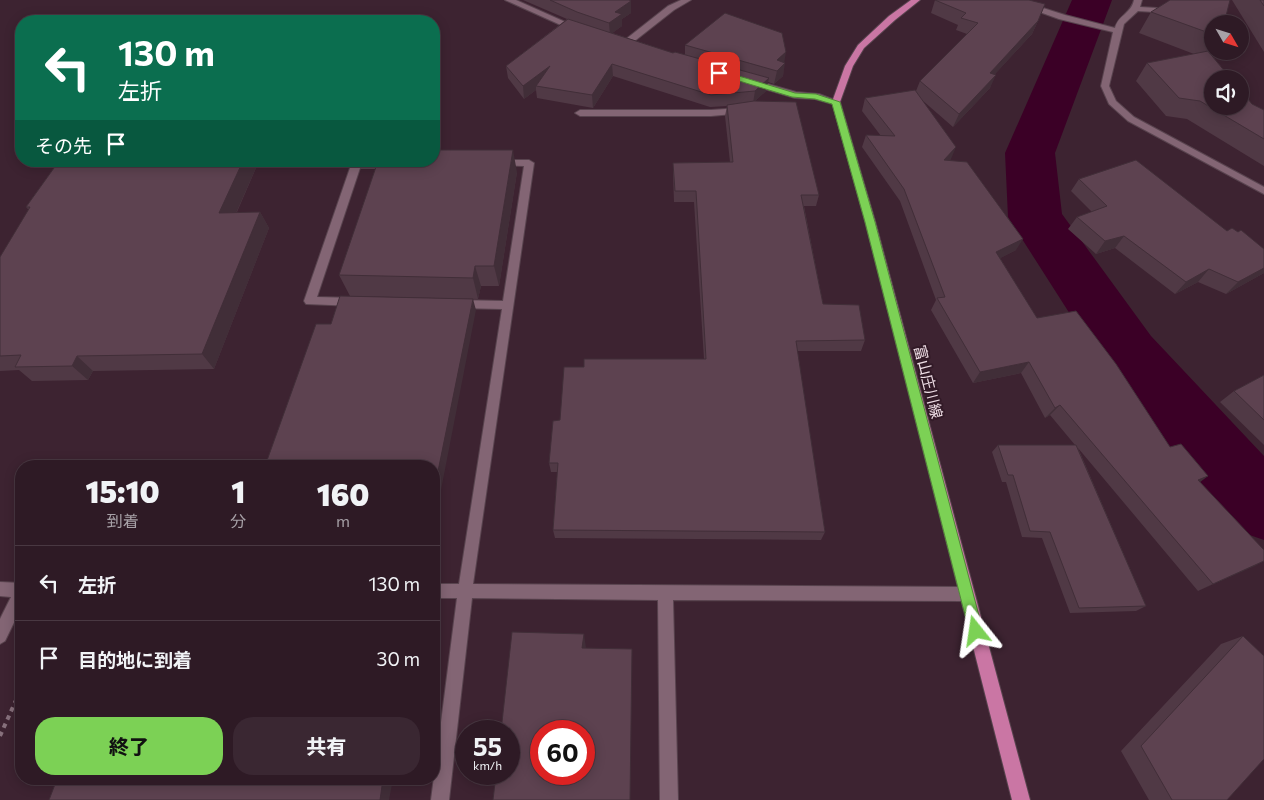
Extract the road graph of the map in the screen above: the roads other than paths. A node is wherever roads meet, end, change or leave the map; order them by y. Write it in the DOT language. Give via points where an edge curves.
graph roads {
  1 [pos="509,0"];
  2 [pos="686,0"];
  3 [pos="916,0"];
  4 [pos="1010,0"];
  5 [pos="1138,0"];
  6 [pos="1136,9"];
  7 [pos="1182,12"];
  8 [pos="1118,31"];
  9 [pos="590,33"];
  10 [pos="634,48"];
  11 [pos="738,78"];
  12 [pos="804,96"];
  13 [pos="836,102"];
  14 [pos="786,103"];
  15 [pos="751,109"];
  16 [pos="580,113"];
  17 [pos="491,164"];
  18 [pos="356,167"];
  19 [pos="1264,191"];
  20 [pos="370,302"];
  21 [pos="449,304"];
  22 [pos="508,305"];
  23 [pos="0,589"];
  24 [pos="15,590"];
  25 [pos="440,591"];
  26 [pos="465,591"];
  27 [pos="665,592"];
  28 [pos="966,594"];
  29 [pos="15,604"];
  30 [pos="0,636"];
  31 [pos="440,800"];
  32 [pos="669,800"];
  33 [pos="1021,800"];
  1 -- 9 [label="street"];
  2 -- 10 [label="street" via="620,44"];
  3 -- 13 [label="main road" via="861,47 849,66"];
  4 -- 8 [label="street"];
  5 -- 6 [label="street"];
  6 -- 7 [label="street"];
  6 -- 8 [label="street" via="1120,23"];
  8 -- 19 [label="street" via="1105,86 1112,102 1131,119"];
  11 -- 12 [label="street"];
  12 -- 13 [label="street"];
  12 -- 14 [label="street"];
  13 -- 28 [label="main road, 富山庄川線"];
  15 -- 16 [label="street" via="711,113"];
  17 -- 22 [label="street" via="530,163"];
  18 -- 20 [label="street" via="310,301"];
  21 -- 22 [label="street"];
  22 -- 26 [label="street"];
  23 -- 24 [label="street"];
  25 -- 26 [label="street"];
  26 -- 27 [label="street"];
  26 -- 31 [label="street"];
  27 -- 28 [label="street"];
  27 -- 32 [label="street"];
  28 -- 33 [label="main road, 富山庄川線"];
  29 -- 30 [label="street"];
}
